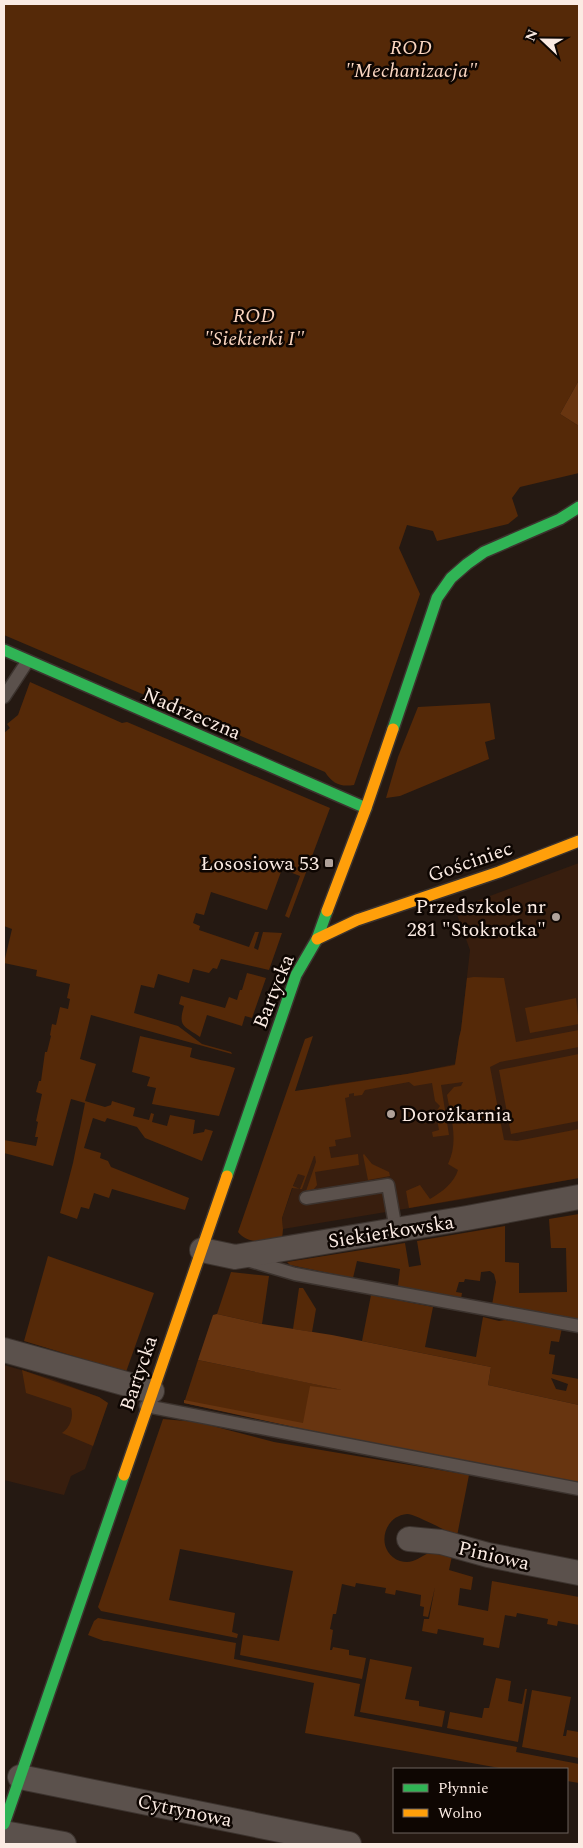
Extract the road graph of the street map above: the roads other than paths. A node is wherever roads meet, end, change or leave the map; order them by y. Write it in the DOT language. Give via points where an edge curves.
graph roads {
  1 [pos="579,507"];
  2 [pos="4,650"];
  3 [pos="27,662"];
  4 [pos="4,697"];
  5 [pos="366,808"];
  6 [pos="579,841"];
  7 [pos="317,939"];
  8 [pos="579,1197"];
  9 [pos="306,1198"];
  10 [pos="396,1230"];
  11 [pos="202,1250"];
  12 [pos="235,1257"];
  13 [pos="579,1326"];
  14 [pos="4,1350"];
  15 [pos="149,1399"];
  16 [pos="579,1489"];
  17 [pos="409,1539"];
  18 [pos="579,1573"];
  19 [pos="20,1777"];
  20 [pos="4,1823"];
  21 [pos="64,1844"];
  22 [pos="349,1844"];
  1 -- 5 [label="street" via="566,516 481,552 446,582 437,598"];
  2 -- 3 [label="street, Nadrzeczna"];
  3 -- 4 [label="lane"];
  3 -- 5 [label="street, Nadrzeczna"];
  5 -- 7 [label="street"];
  6 -- 7 [label="street, Gościniec" via="357,920"];
  7 -- 11 [label="street, Bartycka" via="296,974"];
  8 -- 10 [label="street, Siekierkowska"];
  9 -- 10 [label="lane" via="388,1185"];
  10 -- 12 [label="street, Siekierkowska"];
  11 -- 12 [label="street, Siekierkowska"];
  11 -- 15 [label="street, Bartycka"];
  12 -- 13 [label="lane" via="296,1274"];
  14 -- 15 [label="street"];
  15 -- 16 [label="lane"];
  15 -- 19 [label="street, Bartycka"];
  17 -- 18 [label="street, Piniowa" via="441,1542"];
  19 -- 20 [label="street, Bartycka"];
  19 -- 22 [label="street, Cytrynowa"];
  20 -- 21 [label="street"];
}
